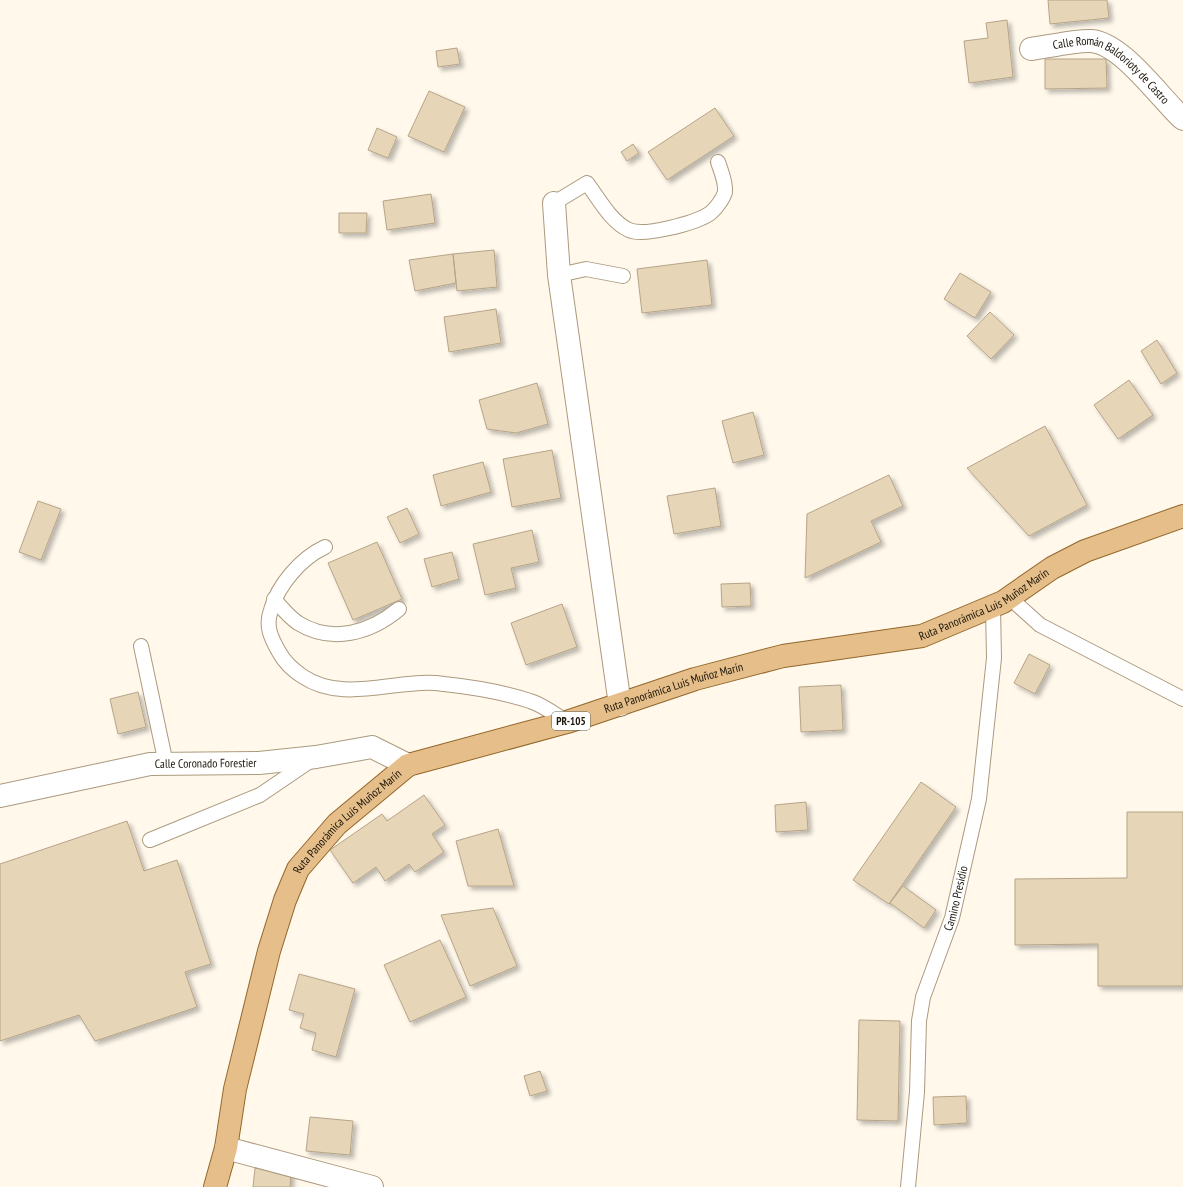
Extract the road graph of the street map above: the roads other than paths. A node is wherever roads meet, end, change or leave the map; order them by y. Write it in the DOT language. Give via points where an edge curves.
graph roads {
  1 [pos="1031,49"];
  2 [pos="1183,119"];
  3 [pos="718,162"];
  4 [pos="554,203"];
  5 [pos="559,275"];
  6 [pos="623,276"];
  7 [pos="1183,516"];
  8 [pos="325,547"];
  9 [pos="274,599"];
  10 [pos="1001,602"];
  11 [pos="399,609"];
  12 [pos="141,646"];
  13 [pos="1183,699"];
  14 [pos="620,705"];
  15 [pos="567,722"];
  16 [pos="316,757"];
  17 [pos="166,764"];
  18 [pos="408,765"];
  19 [pos="0,796"];
  20 [pos="150,840"];
  21 [pos="226,1148"];
  22 [pos="215,1187"];
  23 [pos="372,1187"];
  24 [pos="908,1187"];
  1 -- 2 [label="street, Calle Román Baldorioty de Castro" via="1092,41 1109,47 1127,60"];
  3 -- 4 [label="lane" via="724,192 719,203 708,214 690,222 659,230 630,231 614,219 587,183"];
  4 -- 5 [label="street"];
  5 -- 6 [label="lane" via="586,269"];
  5 -- 14 [label="street"];
  7 -- 10 [label="main road, Ruta Panorámica Luis Muñoz Marín / PR-105" via="1085,551 1052,568"];
  8 -- 9 [label="lane" via="313,553 304,562"];
  9 -- 11 [label="lane" via="296,622 315,632 338,635 360,631 384,621"];
  9 -- 15 [label="lane" via="268,618 269,634 284,662 309,681 330,688 351,690 424,682 443,683 532,701"];
  10 -- 13 [label="lane" via="1040,626"];
  10 -- 14 [label="main road, Ruta Panorámica Luis Muñoz Marín / PR-105" via="922,636 783,656 695,679"];
  10 -- 24 [label="lane, Camino Presidio" via="979,799 952,918 922,1003 919,1021 917,1092"];
  12 -- 17 [label="lane"];
  14 -- 15 [label="main road, Ruta Panorámica Luis Muñoz Marín / PR-105"];
  15 -- 18 [label="main road, Ruta Panorámica Luis Muñoz Marín / PR-105"];
  16 -- 17 [label="street, Calle Coronado Forestier" via="258,763"];
  16 -- 18 [label="street, Calle Coronado Forestier" via="372,747"];
  16 -- 20 [label="lane" via="260,795"];
  17 -- 19 [label="street, Calle Coronado Forestier" via="150,764"];
  18 -- 21 [label="main road, Ruta Panorámica Luis Muñoz Marín / PR-105" via="337,824 298,869 269,951 235,1089"];
  21 -- 22 [label="main road, Ruta Panorámica Luis Muñoz Marín / PR-105"];
  21 -- 23 [label="street"];
}
